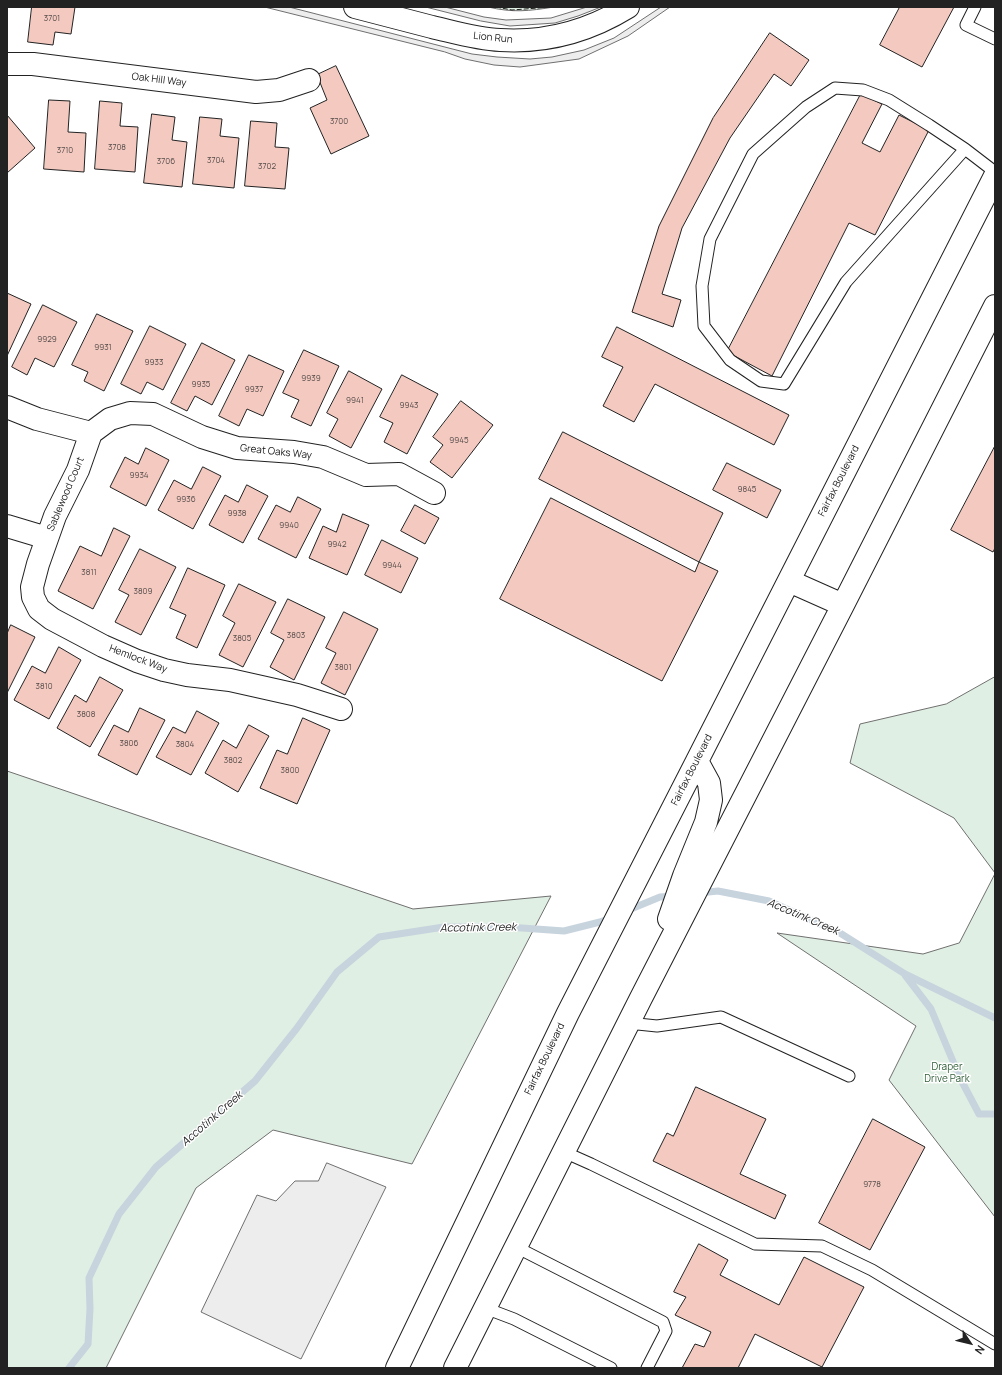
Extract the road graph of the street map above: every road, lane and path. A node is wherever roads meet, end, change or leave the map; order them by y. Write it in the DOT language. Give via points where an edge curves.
graph roads {
  1 [pos="355,7"];
  2 [pos="628,7"];
  3 [pos="975,7"];
  4 [pos="995,39"];
  5 [pos="7,64"];
  6 [pos="308,80"];
  7 [pos="965,149"];
  8 [pos="995,172"];
  9 [pos="995,176"];
  10 [pos="995,306"];
  11 [pos="7,407"];
  12 [pos="91,433"];
  13 [pos="434,493"];
  14 [pos="7,526"];
  15 [pos="47,538"];
  16 [pos="788,581"];
  17 [pos="843,605"];
  18 [pos="341,709"];
  19 [pos="698,761"];
  20 [pos="641,998"];
  21 [pos="628,1023"];
  22 [pos="849,1076"];
  23 [pos="564,1152"];
  24 [pos="516,1246"];
  25 [pos="485,1308"];
  26 [pos="995,1344"];
  27 [pos="397,1368"];
  28 [pos="455,1368"];
  29 [pos="611,1368"];
  30 [pos="647,1368"];
  1 -- 2 [label="main road, Lion Run" via="462,34 499,40 530,40 568,34 593,26"];
  3 -- 4 [label="lane" via="966,25"];
  5 -- 6 [label="main road, Oak Hill Way" via="33,64 256,92 279,90"];
  7 -- 7 [label="lane" via="889,100 863,90 835,88 806,107 753,154 710,239 702,286 704,326 730,360 762,381 784,384 846,282"];
  7 -- 8 [label="lane"];
  9 -- 16 [label="main road, Fairfax Boulevard"];
  10 -- 17 [label="main road"];
  11 -- 12 [label="main road" via="37,419"];
  12 -- 13 [label="main road, Great Oaks Way" via="110,419 130,413 153,414 202,437 237,448 323,457 366,475 399,474"];
  12 -- 15 [label="main road, Sablewood Court" via="78,470"];
  14 -- 15 [label="main road, Sablewood Court"];
  15 -- 18 [label="main road, Hemlock Way" via="32,587 33,597 39,609 52,619 103,646 164,670 230,680 298,695"];
  16 -- 17 [label="main road"];
  16 -- 19 [label="main road, Fairfax Boulevard"];
  17 -- 20 [label="main road"];
  19 -- 20 [label="main road" via="709,783 711,800 706,822"];
  19 -- 27 [label="main road, Fairfax Boulevard" via="568,1013"];
  20 -- 21 [label="main road"];
  21 -- 22 [label="lane" via="657,1026 721,1017"];
  21 -- 23 [label="main road"];
  23 -- 24 [label="main road"];
  23 -- 26 [label="lane" via="755,1244 822,1246 872,1270"];
  24 -- 25 [label="main road"];
  24 -- 30 [label="lane" via="663,1322 666,1331"];
  25 -- 28 [label="main road"];
  25 -- 29 [label="lane" via="514,1319"];
}
